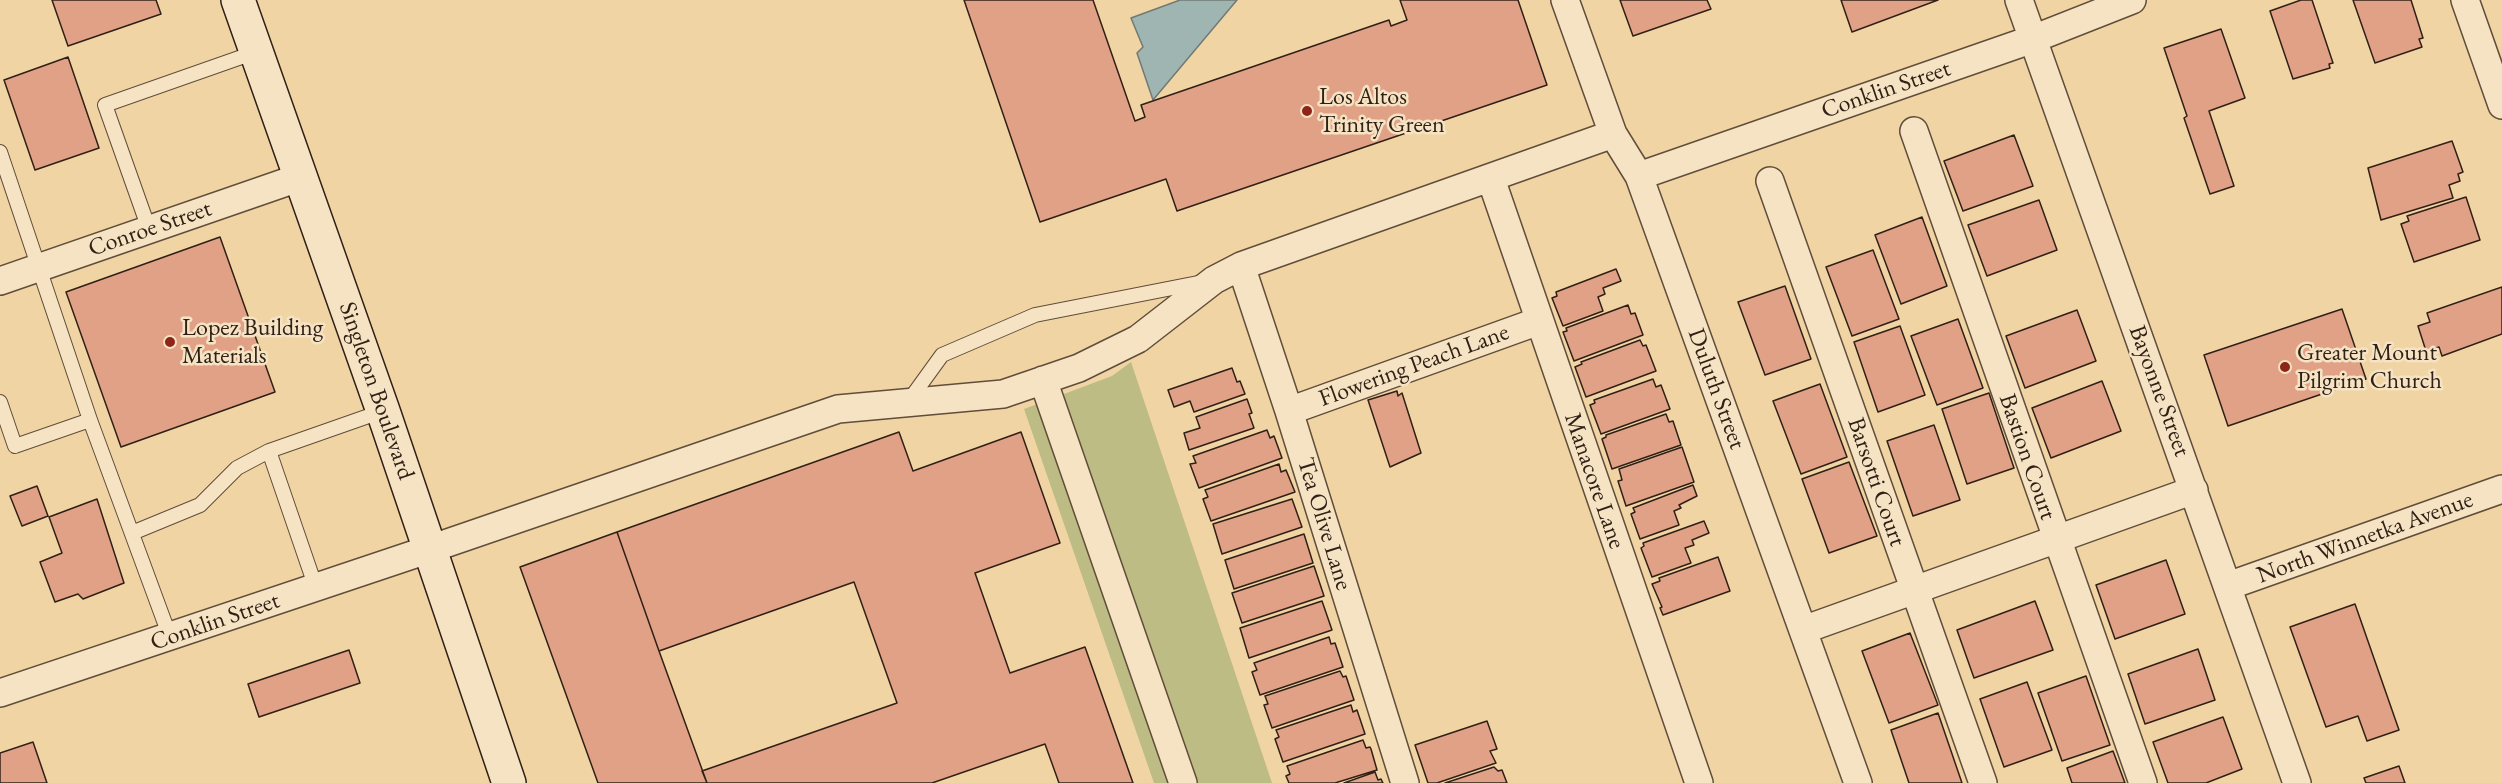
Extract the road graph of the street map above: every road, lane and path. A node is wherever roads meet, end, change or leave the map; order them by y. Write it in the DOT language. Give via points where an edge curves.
graph roads {
  1 [pos="238,0"];
  2 [pos="1565,0"];
  3 [pos="2019,0"];
  4 [pos="2132,0"];
  5 [pos="2465,0"];
  6 [pos="2033,39"];
  7 [pos="257,51"];
  8 [pos="2502,105"];
  9 [pos="1914,131"];
  10 [pos="1613,134"];
  11 [pos="0,152"];
  12 [pos="1639,176"];
  13 [pos="301,177"];
  14 [pos="1491,179"];
  15 [pos="1770,181"];
  16 [pos="149,230"];
  17 [pos="1241,266"];
  18 [pos="39,268"];
  19 [pos="1214,280"];
  20 [pos="0,281"];
  21 [pos="1539,321"];
  22 [pos="1043,380"];
  23 [pos="0,402"];
  24 [pos="908,402"];
  25 [pos="384,411"];
  26 [pos="1289,411"];
  27 [pos="90,420"];
  28 [pos="269,452"];
  29 [pos="2502,489"];
  30 [pos="2194,490"];
  31 [pos="132,533"];
  32 [pos="2056,541"];
  33 [pos="430,549"];
  34 [pos="2228,586"];
  35 [pos="316,588"];
  36 [pos="1914,590"];
  37 [pos="1803,630"];
  38 [pos="170,637"];
  39 [pos="0,693"];
  40 [pos="509,783"];
  41 [pos="1183,783"];
  42 [pos="1405,783"];
  43 [pos="1699,783"];
  44 [pos="1858,783"];
  45 [pos="1983,783"];
  46 [pos="2143,783"];
  47 [pos="2297,783"];
  1 -- 7 [label="main road, Singleton Boulevard"];
  2 -- 10 [label="street, Duluth Street"];
  3 -- 6 [label="street, Bayonne Street"];
  4 -- 6 [label="street, Conklin Street"];
  5 -- 8 [label="street"];
  6 -- 12 [label="street, Conklin Street"];
  6 -- 30 [label="street, Bayonne Street"];
  7 -- 13 [label="main road, Singleton Boulevard"];
  7 -- 16 [label="lane" via="105,105"];
  9 -- 32 [label="street, Bastion Court"];
  10 -- 12 [label="street, Duluth Street"];
  10 -- 14 [label="street, Conklin Street"];
  11 -- 18 [label="lane"];
  12 -- 37 [label="street, Duluth Street"];
  13 -- 16 [label="street, Conroe Street"];
  13 -- 25 [label="main road, Singleton Boulevard"];
  14 -- 17 [label="street, Conklin Street"];
  14 -- 21 [label="street, Manacore Lane"];
  15 -- 36 [label="street, Barsotti Court"];
  16 -- 18 [label="street, Conroe Street"];
  17 -- 19 [label="street, Conklin Street"];
  17 -- 26 [label="street, Tea Olive Lane"];
  18 -- 20 [label="street, Conroe Street"];
  18 -- 27 [label="lane"];
  19 -- 22 [label="street, Conklin Street" via="1138,339 1079,368"];
  19 -- 24 [label="lane" via="1035,315 942,355"];
  21 -- 26 [label="street, Flowering Peach Lane"];
  21 -- 43 [label="street, Manacore Lane"];
  22 -- 24 [label="street, Conklin Street" via="1003,394"];
  22 -- 41 [label="street"];
  23 -- 27 [label="lane" via="15,446"];
  24 -- 33 [label="street, Conklin Street" via="838,409"];
  25 -- 28 [label="lane"];
  25 -- 33 [label="main road, Singleton Boulevard"];
  26 -- 42 [label="street, Tea Olive Lane"];
  27 -- 31 [label="lane"];
  28 -- 31 [label="lane" via="237,468 200,505"];
  28 -- 35 [label="lane"];
  29 -- 34 [label="street, North Winnetka Avenue"];
  30 -- 32 [label="street"];
  30 -- 34 [label="street, Bayonne Street"];
  31 -- 38 [label="lane"];
  32 -- 36 [label="street"];
  32 -- 46 [label="street, Bastion Court"];
  33 -- 35 [label="street, Conklin Street"];
  33 -- 40 [label="main road, Singleton Boulevard"];
  34 -- 47 [label="street, Bayonne Street"];
  35 -- 38 [label="street, Conklin Street"];
  36 -- 37 [label="street"];
  36 -- 45 [label="street, Barsotti Court"];
  37 -- 44 [label="street, Duluth Street"];
  38 -- 39 [label="street, Conklin Street"];
}
